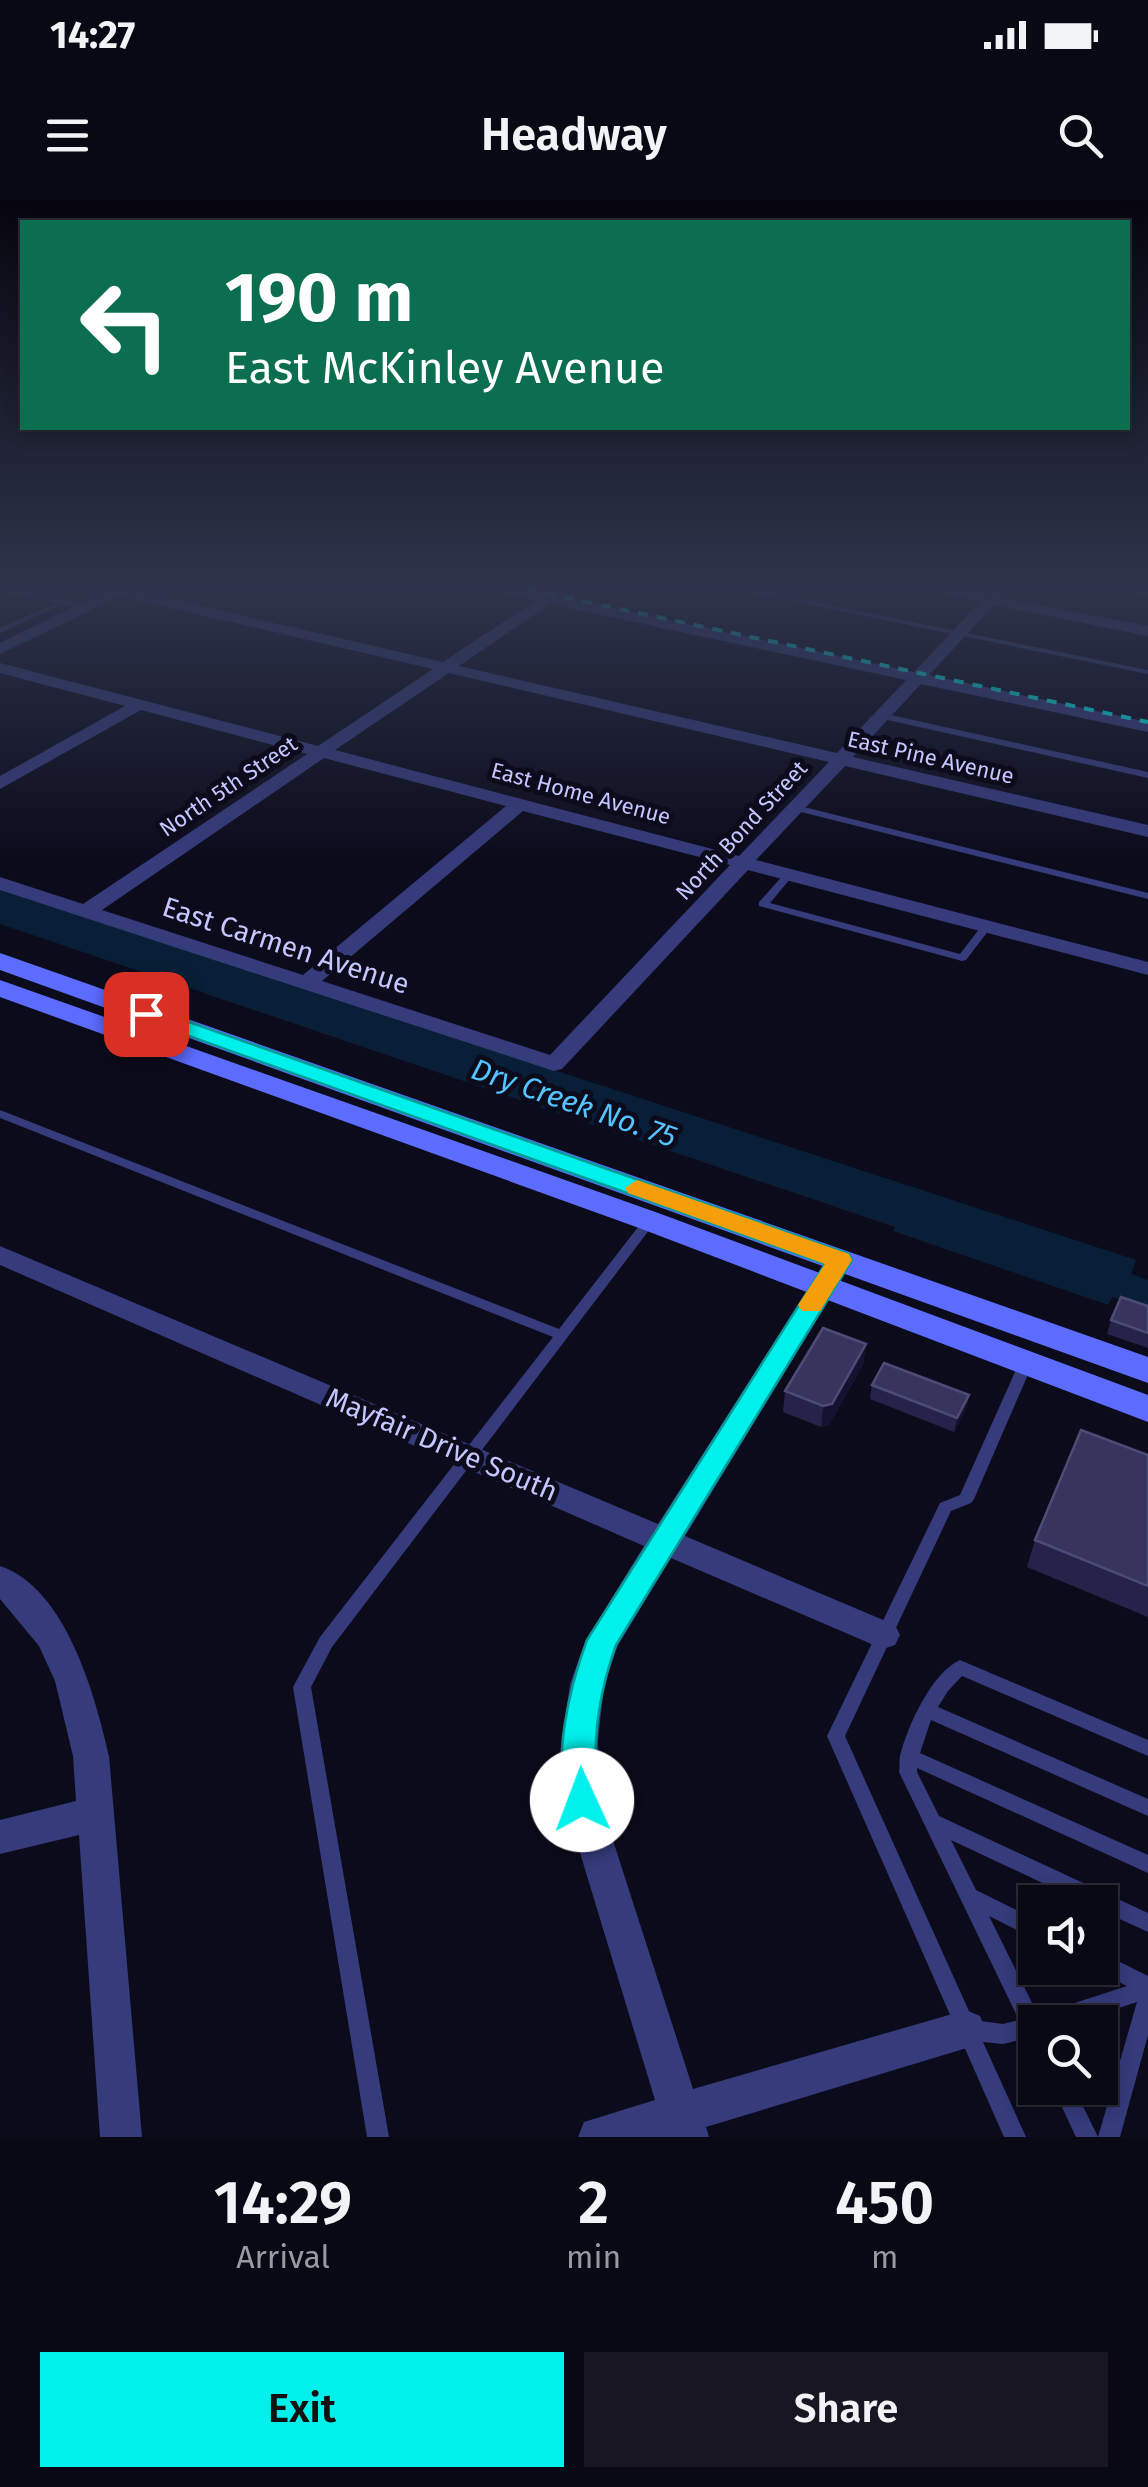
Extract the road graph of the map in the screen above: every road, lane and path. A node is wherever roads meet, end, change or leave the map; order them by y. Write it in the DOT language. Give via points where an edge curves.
graph roads {
  1 [pos="29,675"];
  2 [pos="434,675"];
  3 [pos="483,675"];
  4 [pos="921,675"];
  5 [pos="933,675"];
  6 [pos="936,675"];
  7 [pos="140,704"];
  8 [pos="1148,715"];
  9 [pos="882,716"];
  10 [pos="1148,727"];
  11 [pos="320,750"];
  12 [pos="842,759"];
  13 [pos="1148,775"];
  14 [pos="0,784"];
  15 [pos="521,803"];
  16 [pos="796,808"];
  17 [pos="1148,831"];
  18 [pos="746,861"];
  19 [pos="790,873"];
  20 [pos="0,883"];
  21 [pos="1148,896"];
  22 [pos="86,911"];
  23 [pos="987,926"];
  24 [pos="0,962"];
  25 [pos="1148,968"];
  26 [pos="307,984"];
  27 [pos="0,988"];
  28 [pos="554,1064"];
  29 [pos="0,1114"];
  30 [pos="650,1221"];
  31 [pos="0,1255"];
  32 [pos="831,1274"];
  33 [pos="564,1336"];
  34 [pos="1026,1363"];
  35 [pos="1148,1370"];
  36 [pos="1098,1390"];
  37 [pos="1148,1400"];
  38 [pos="1148,1409"];
  39 [pos="470,1456"];
  40 [pos="663,1539"];
  41 [pos="0,1578"];
  42 [pos="883,1635"];
  43 [pos="929,1712"];
  44 [pos="1148,1748"];
  45 [pos="909,1756"];
  46 [pos="1148,1808"];
  47 [pos="94,1814"];
  48 [pos="934,1824"];
  49 [pos="0,1837"];
  50 [pos="1148,1864"];
  51 [pos="970,1897"];
  52 [pos="1018,1921"];
  53 [pos="1148,1923"];
  54 [pos="1118,1971"];
  55 [pos="1148,1987"];
  56 [pos="1148,1999"];
  57 [pos="1026,2005"];
  58 [pos="1098,2005"];
  59 [pos="966,2030"];
  60 [pos="1018,2031"];
  61 [pos="1071,2105"];
  62 [pos="684,2124"];
  63 [pos="121,2137"];
  64 [pos="378,2137"];
  65 [pos="599,2137"];
  66 [pos="1015,2137"];
  67 [pos="1087,2137"];
  68 [pos="1110,2137"];
  1 -- 7 [label="street, East Home Avenue"];
  2 -- 11 [label="street, North 5th Street"];
  3 -- 12 [label="street, East Pine Avenue"];
  4 -- 9 [label="street, North Bond Street"];
  5 -- 10 [label="street"];
  6 -- 8 [label="street"];
  7 -- 11 [label="street, East Home Avenue"];
  7 -- 14 [label="street"];
  9 -- 12 [label="street, North Bond Street"];
  9 -- 13 [label="lane"];
  11 -- 15 [label="street, East Home Avenue"];
  11 -- 22 [label="street, North 5th Street"];
  12 -- 16 [label="street, North Bond Street"];
  12 -- 17 [label="street, East Pine Avenue"];
  15 -- 18 [label="street, East Home Avenue"];
  15 -- 26 [label="street"];
  16 -- 18 [label="street, North Bond Street"];
  16 -- 21 [label="lane"];
  18 -- 19 [label="street, East Home Avenue"];
  18 -- 28 [label="street, North Bond Street"];
  19 -- 23 [label="street, East Home Avenue"];
  19 -- 23 [label="lane" via="763,904 962,958"];
  20 -- 22 [label="street, East Carmen Avenue"];
  22 -- 26 [label="street, East Carmen Avenue"];
  23 -- 25 [label="street, East Home Avenue"];
  24 -- 32 [label="main road"];
  26 -- 28 [label="street, East Carmen Avenue"];
  27 -- 30 [label="main road"];
  29 -- 33 [label="lane"];
  30 -- 32 [label="main road"];
  30 -- 33 [label="lane"];
  31 -- 39 [label="street, Mayfair Drive South"];
  32 -- 34 [label="main road"];
  32 -- 35 [label="main road"];
  32 -- 40 [label="street"];
  33 -- 39 [label="lane"];
  34 -- 36 [label="main road"];
  34 -- 42 [label="lane" via="966,1499 945,1507"];
  36 -- 37 [label="main road"];
  36 -- 38 [label="main road"];
  39 -- 40 [label="street, Mayfair Drive South"];
  39 -- 64 [label="lane" via="326,1642 302,1687"];
  40 -- 42 [label="street, Mayfair Drive South"];
  40 -- 62 [label="street" via="602,1640 586,1684 582,1800"];
  41 -- 47 [label="street" via="44,1620 62,1650 81,1704"];
  42 -- 59 [label="lane" via="836,1736"];
  43 -- 44 [label="lane" via="944,1676 960,1667"];
  43 -- 45 [label="lane"];
  43 -- 46 [label="lane"];
  45 -- 48 [label="lane" via="908,1772"];
  45 -- 50 [label="lane"];
  47 -- 49 [label="street"];
  47 -- 63 [label="street"];
  48 -- 51 [label="lane"];
  48 -- 53 [label="lane"];
  51 -- 52 [label="lane"];
  51 -- 57 [label="lane"];
  54 -- 55 [label="lane"];
  55 -- 58 [label="lane"];
  56 -- 68 [label="lane"];
  59 -- 60 [label="lane"];
  59 -- 62 [label="street"];
  59 -- 66 [label="lane"];
  61 -- 67 [label="lane"];
  62 -- 65 [label="street"];
}
